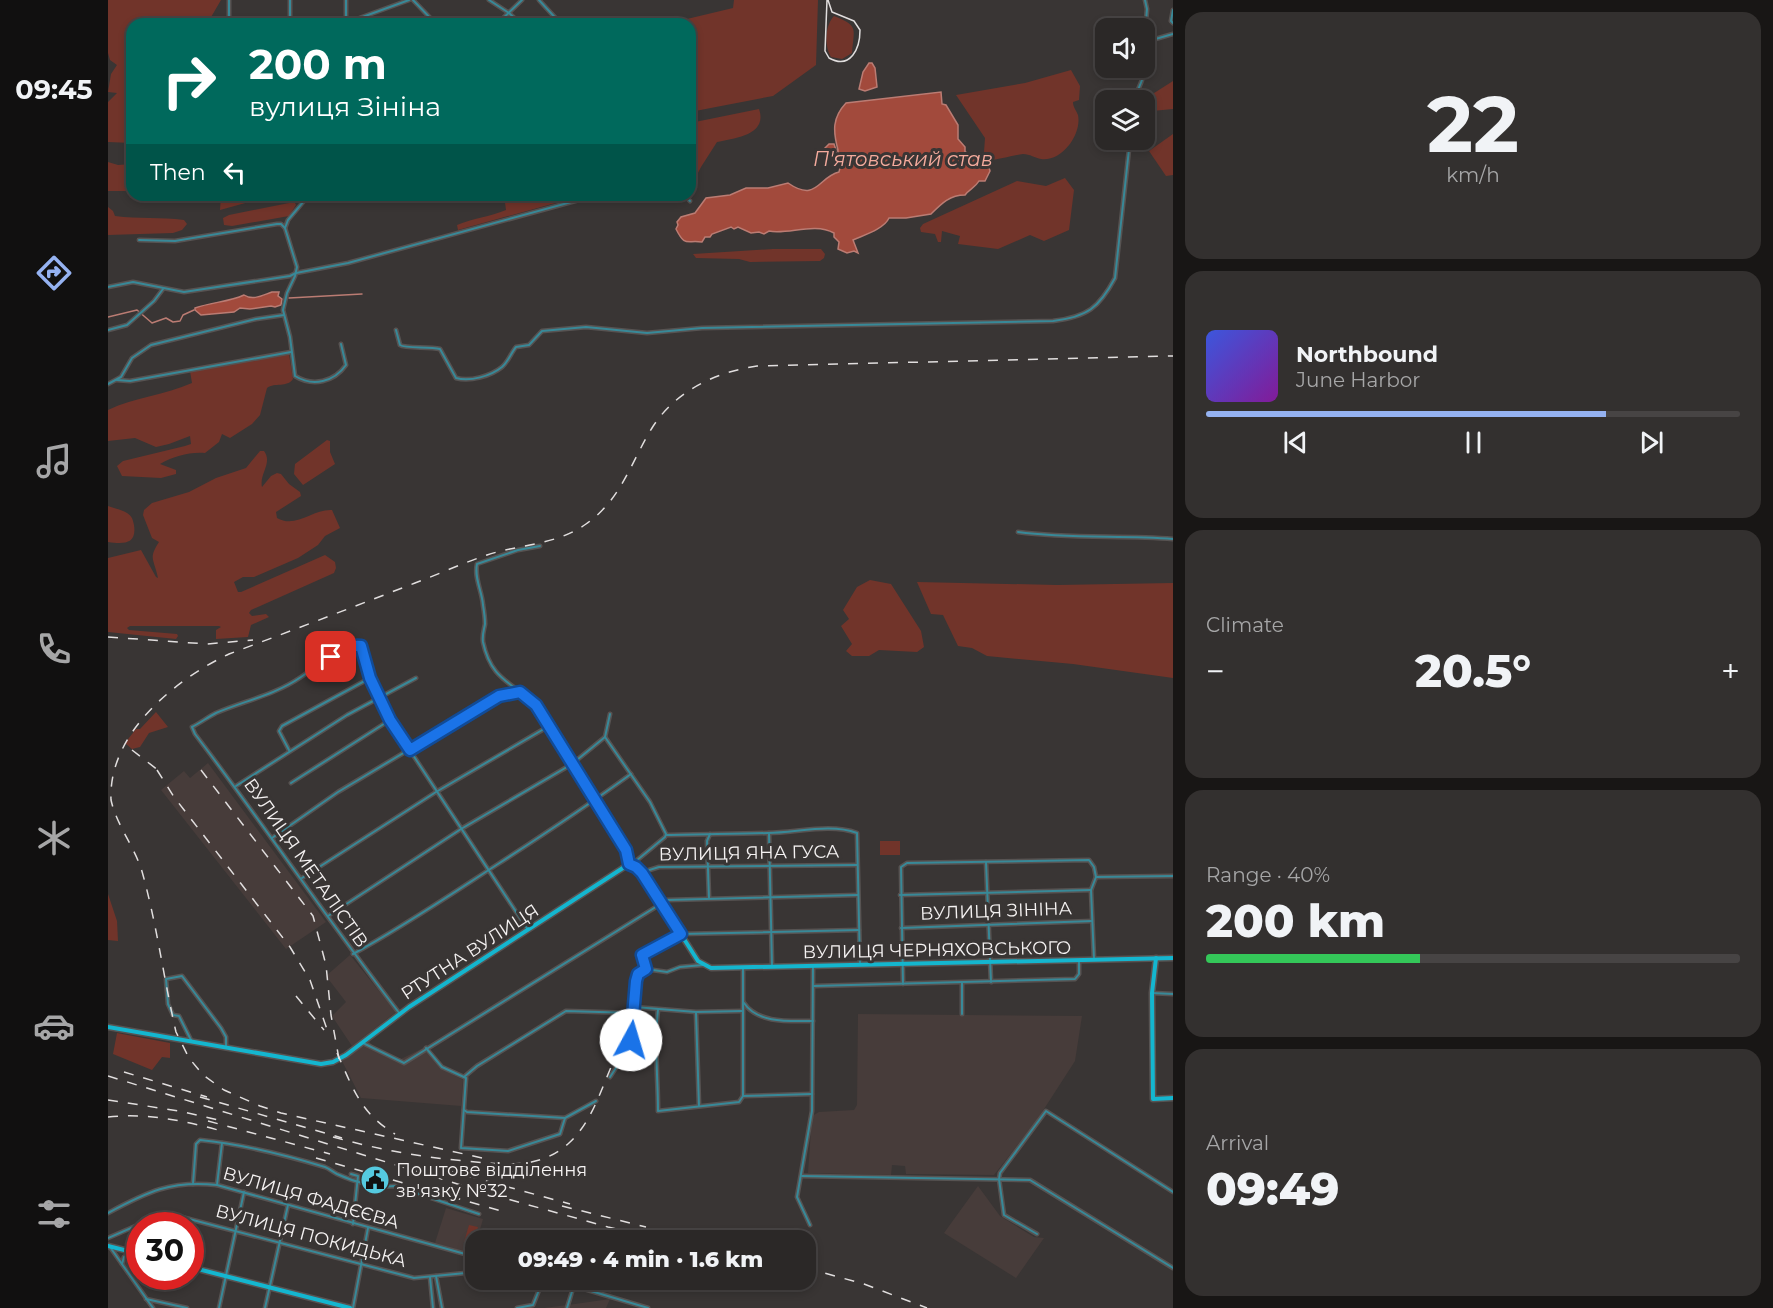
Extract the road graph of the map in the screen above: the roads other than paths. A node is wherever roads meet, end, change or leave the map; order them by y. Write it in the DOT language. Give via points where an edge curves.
graph roads {
  1 [pos="229,0"];
  2 [pos="290,0"];
  3 [pos="346,0"];
  4 [pos="411,0"];
  5 [pos="489,0"];
  6 [pos="522,0"];
  7 [pos="539,0"];
  8 [pos="1145,0"];
  9 [pos="1173,10"];
  10 [pos="509,13"];
  11 [pos="229,18"];
  12 [pos="290,18"];
  13 [pos="346,18"];
  14 [pos="360,18"];
  15 [pos="430,18"];
  16 [pos="504,18"];
  17 [pos="514,18"];
  18 [pos="556,18"];
  19 [pos="1146,18"];
  20 [pos="1173,23"];
  21 [pos="1173,34"];
  22 [pos="1155,40"];
  23 [pos="1129,150"];
  24 [pos="304,201"];
  25 [pos="575,201"];
  26 [pos="285,228"];
  27 [pos="139,240"];
  28 [pos="296,273"];
  29 [pos="108,287"];
  30 [pos="163,289"];
  31 [pos="284,315"];
  32 [pos="108,330"];
  33 [pos="396,330"];
  34 [pos="340,344"];
  35 [pos="291,352"];
  36 [pos="116,380"];
  37 [pos="108,384"];
  38 [pos="1018,532"];
  39 [pos="1173,539"];
  40 [pos="540,546"];
  41 [pos="370,678"];
  42 [pos="416,678"];
  43 [pos="520,692"];
  44 [pos="379,697"];
  45 [pos="610,714"];
  46 [pos="390,720"];
  47 [pos="549,726"];
  48 [pos="605,737"];
  49 [pos="289,750"];
  50 [pos="410,750"];
  51 [pos="572,764"];
  52 [pos="631,774"];
  53 [pos="291,783"];
  54 [pos="235,786"];
  55 [pos="436,792"];
  56 [pos="594,801"];
  57 [pos="461,830"];
  58 [pos="770,833"];
  59 [pos="666,834"];
  60 [pos="710,834"];
  61 [pos="272,838"];
  62 [pos="986,862"];
  63 [pos="631,865"];
  64 [pos="857,865"];
  65 [pos="770,866"];
  66 [pos="708,867"];
  67 [pos="488,871"];
  68 [pos="642,873"];
  69 [pos="1173,876"];
  70 [pos="1095,877"];
  71 [pos="302,878"];
  72 [pos="1091,890"];
  73 [pos="988,892"];
  74 [pos="900,895"];
  75 [pos="858,896"];
  76 [pos="770,897"];
  77 [pos="709,898"];
  78 [pos="660,903"];
  79 [pos="328,916"];
  80 [pos="1092,921"];
  81 [pos="990,925"];
  82 [pos="901,928"];
  83 [pos="528,930"];
  84 [pos="859,930"];
  85 [pos="770,932"];
  86 [pos="681,934"];
  87 [pos="353,954"];
  88 [pos="1156,958"];
  89 [pos="1173,958"];
  90 [pos="1094,959"];
  91 [pos="1079,960"];
  92 [pos="990,962"];
  93 [pos="702,965"];
  94 [pos="860,965"];
  95 [pos="902,965"];
  96 [pos="813,966"];
  97 [pos="772,967"];
  98 [pos="743,968"];
  99 [pos="646,969"];
  100 [pos="991,982"];
  101 [pos="962,983"];
  102 [pos="903,984"];
  103 [pos="814,986"];
  104 [pos="1152,993"];
  105 [pos="1173,994"];
  106 [pos="742,1001"];
  107 [pos="634,1007"];
  108 [pos="658,1010"];
  109 [pos="742,1011"];
  110 [pos="633,1012"];
  111 [pos="696,1012"];
  112 [pos="400,1014"];
  113 [pos="962,1014"];
  114 [pos="633,1018"];
  115 [pos="813,1021"];
  116 [pos="108,1027"];
  117 [pos="655,1032"];
  118 [pos="192,1042"];
  119 [pos="363,1043"];
  120 [pos="226,1048"];
  121 [pos="426,1048"];
  122 [pos="465,1077"];
  123 [pos="610,1077"];
  124 [pos="812,1094"];
  125 [pos="743,1096"];
  126 [pos="1173,1098"];
  127 [pos="596,1101"];
  128 [pos="699,1106"];
  129 [pos="464,1110"];
  130 [pos="565,1118"];
  131 [pos="222,1142"];
  132 [pos="351,1174"];
  133 [pos="802,1176"];
  134 [pos="999,1179"];
  135 [pos="357,1181"];
  136 [pos="193,1184"];
  137 [pos="217,1185"];
  138 [pos="244,1192"];
  139 [pos="1173,1192"];
  140 [pos="288,1205"];
  141 [pos="108,1213"];
  142 [pos="479,1214"];
  143 [pos="353,1224"];
  144 [pos="810,1225"];
  145 [pos="368,1228"];
  146 [pos="236,1230"];
  147 [pos="1036,1234"];
  148 [pos="108,1238"];
  149 [pos="279,1242"];
  150 [pos="108,1246"];
  151 [pos="126,1251"];
  152 [pos="465,1254"];
  153 [pos="126,1256"];
  154 [pos="122,1264"];
  155 [pos="362,1265"];
  156 [pos="1173,1268"];
  157 [pos="204,1271"];
  158 [pos="465,1273"];
  159 [pos="225,1276"];
  160 [pos="436,1276"];
  161 [pos="430,1277"];
  162 [pos="269,1288"];
  163 [pos="539,1290"];
  164 [pos="572,1290"];
  165 [pos="589,1290"];
  166 [pos="146,1299"];
  167 [pos="632,1304"];
  168 [pos="153,1308"];
  169 [pos="187,1308"];
  170 [pos="219,1308"];
  171 [pos="265,1308"];
  172 [pos="352,1308"];
  173 [pos="433,1308"];
  174 [pos="442,1308"];
  175 [pos="517,1308"];
  176 [pos="567,1308"];
  177 [pos="630,1308"];
  178 [pos="648,1308"];
  1 -- 11 [label="street"];
  2 -- 12 [label="street"];
  3 -- 13 [label="street"];
  4 -- 14 [label="street"];
  4 -- 15 [label="street"];
  5 -- 10 [label="street"];
  6 -- 10 [label="street"];
  7 -- 18 [label="street"];
  8 -- 19 [label="street"];
  9 -- 20 [label="street"];
  10 -- 16 [label="street"];
  10 -- 17 [label="street"];
  21 -- 22 [label="street"];
  23 -- 33 [label="street" via="1115,278 1104,298 1088,313 1072,319 702,328 647,333 604,327 542,331 529,345 516,347 494,372 465,381 456,378 440,349 405,348 400,345"];
  24 -- 26 [label="street"];
  25 -- 28 [label="street" via="348,264"];
  26 -- 27 [label="street" via="277,224 175,241"];
  26 -- 28 [label="street"];
  28 -- 30 [label="street" via="191,291"];
  28 -- 31 [label="street" via="287,293"];
  29 -- 30 [label="street" via="133,282"];
  30 -- 32 [label="street" via="128,325"];
  31 -- 35 [label="street"];
  31 -- 36 [label="street" via="151,345 132,358"];
  34 -- 35 [label="street" via="346,366 339,375 316,382 296,376"];
  35 -- 36 [label="street" via="129,381"];
  36 -- 37 [label="street"];
  38 -- 39 [label="street"];
  40 -- 43 [label="street" via="477,564 475,572 482,590 483,642 492,668"];
  41 -- 44 [label="street"];
  41 -- 49 [label="street" via="282,726 279,731"];
  41 -- 54 [label="street, ВУЛИЦЯ МЕТАЛІСТІВ" via="361,646 341,648 299,679 192,727"];
  42 -- 44 [label="street"];
  43 -- 47 [label="street" via="536,705"];
  43 -- 50 [label="street" via="499,696"];
  44 -- 46 [label="street"];
  44 -- 49 [label="street"];
  45 -- 48 [label="street"];
  46 -- 50 [label="street"];
  46 -- 53 [label="street"];
  47 -- 51 [label="street"];
  47 -- 55 [label="street"];
  48 -- 51 [label="street"];
  48 -- 52 [label="street"];
  49 -- 54 [label="street"];
  50 -- 55 [label="street"];
  50 -- 61 [label="street" via="338,792"];
  51 -- 56 [label="street"];
  51 -- 57 [label="street"];
  52 -- 56 [label="street"];
  52 -- 59 [label="street"];
  54 -- 61 [label="street, ВУЛИЦЯ МЕТАЛІСТІВ"];
  55 -- 57 [label="street"];
  55 -- 71 [label="street"];
  56 -- 63 [label="street" via="626,850"];
  56 -- 67 [label="street"];
  57 -- 67 [label="street"];
  57 -- 79 [label="street"];
  58 -- 60 [label="street"];
  58 -- 64 [label="street" via="849,830 857,833"];
  58 -- 65 [label="street"];
  59 -- 60 [label="street"];
  59 -- 63 [label="street, РТУТНА ВУЛИЦЯ"];
  60 -- 66 [label="street"];
  61 -- 71 [label="street, ВУЛИЦЯ МЕТАЛІСТІВ"];
  62 -- 70 [label="street" via="1089,860"];
  62 -- 73 [label="street"];
  62 -- 74 [label="street" via="907,863 901,867"];
  63 -- 68 [label="main road"];
  63 -- 83 [label="main road, РТУТНА ВУЛИЦЯ"];
  64 -- 65 [label="street, ВУЛИЦЯ ЯНА ГУСА"];
  64 -- 75 [label="street"];
  65 -- 66 [label="street, ВУЛИЦЯ ЯНА ГУСА"];
  65 -- 76 [label="street"];
  66 -- 68 [label="street, ВУЛИЦЯ ЯНА ГУСА" via="659,867"];
  66 -- 77 [label="street"];
  67 -- 83 [label="street"];
  67 -- 87 [label="street"];
  68 -- 78 [label="main road"];
  69 -- 70 [label="street"];
  70 -- 72 [label="street"];
  71 -- 79 [label="street, ВУЛИЦЯ МЕТАЛІСТІВ"];
  72 -- 73 [label="street"];
  72 -- 80 [label="street"];
  73 -- 74 [label="street"];
  73 -- 81 [label="street"];
  74 -- 82 [label="street"];
  75 -- 76 [label="street"];
  75 -- 84 [label="street"];
  76 -- 77 [label="street"];
  76 -- 85 [label="street"];
  77 -- 78 [label="street"];
  78 -- 86 [label="main road"];
  78 -- 121 [label="street"];
  79 -- 87 [label="street, ВУЛИЦЯ МЕТАЛІСТІВ"];
  80 -- 81 [label="street, ВУЛИЦЯ ЗІНІНА"];
  80 -- 90 [label="street"];
  81 -- 82 [label="street, ВУЛИЦЯ ЗІНІНА"];
  81 -- 92 [label="street"];
  82 -- 95 [label="street"];
  83 -- 112 [label="main road, РТУТНА ВУЛИЦЯ"];
  84 -- 85 [label="street"];
  84 -- 94 [label="street"];
  85 -- 86 [label="street"];
  85 -- 97 [label="street"];
  86 -- 93 [label="main road"];
  86 -- 99 [label="street" via="642,955"];
  87 -- 112 [label="street, ВУЛИЦЯ МЕТАЛІСТІВ"];
  88 -- 89 [label="main road, ВУЛИЦЯ ЧЕРНЯХОВСЬКОГО"];
  88 -- 90 [label="main road, ВУЛИЦЯ ЧЕРНЯХОВСЬКОГО"];
  88 -- 104 [label="main road"];
  90 -- 91 [label="main road, ВУЛИЦЯ ЧЕРНЯХОВСЬКОГО"];
  91 -- 92 [label="main road, ВУЛИЦЯ ЧЕРНЯХОВСЬКОГО"];
  91 -- 100 [label="street" via="1075,979"];
  92 -- 95 [label="main road, ВУЛИЦЯ ЧЕРНЯХОВСЬКОГО"];
  92 -- 100 [label="street"];
  93 -- 98 [label="main road, ВУЛИЦЯ ЧЕРНЯХОВСЬКОГО"];
  93 -- 99 [label="street" via="667,972"];
  94 -- 95 [label="main road, ВУЛИЦЯ ЧЕРНЯХОВСЬКОГО"];
  94 -- 96 [label="main road, ВУЛИЦЯ ЧЕРНЯХОВСЬКОГО"];
  95 -- 102 [label="street"];
  96 -- 97 [label="main road, ВУЛИЦЯ ЧЕРНЯХОВСЬКОГО"];
  96 -- 103 [label="street"];
  97 -- 98 [label="main road, ВУЛИЦЯ ЧЕРНЯХОВСЬКОГО"];
  98 -- 106 [label="street"];
  99 -- 107 [label="street" via="638,974"];
  100 -- 101 [label="street"];
  101 -- 102 [label="street"];
  101 -- 113 [label="street"];
  102 -- 103 [label="street"];
  103 -- 115 [label="street"];
  104 -- 105 [label="street"];
  104 -- 126 [label="main road" via="1153,1099"];
  106 -- 109 [label="street"];
  106 -- 115 [label="street" via="753,1013 777,1020"];
  107 -- 108 [label="street"];
  107 -- 110 [label="street"];
  108 -- 111 [label="street"];
  108 -- 117 [label="street"];
  109 -- 111 [label="street"];
  109 -- 125 [label="street"];
  110 -- 114 [label="street"];
  110 -- 122 [label="street" via="566,1011"];
  111 -- 128 [label="street"];
  112 -- 119 [label="main road, РТУТНА ВУЛИЦЯ"];
  114 -- 117 [label="street"];
  114 -- 123 [label="street" via="627,1051"];
  115 -- 124 [label="street"];
  116 -- 118 [label="main road"];
  117 -- 128 [label="street" via="658,1111"];
  118 -- 120 [label="main road"];
  118 -- 120 [label="street" via="168,1004 166,979 182,976 221,1028"];
  119 -- 120 [label="main road, РТУТНА ВУЛИЦЯ" via="327,1064"];
  119 -- 121 [label="street" via="404,1063"];
  121 -- 122 [label="street" via="442,1067"];
  122 -- 129 [label="street"];
  124 -- 125 [label="street"];
  124 -- 133 [label="street"];
  125 -- 128 [label="street" via="739,1102"];
  127 -- 130 [label="street"];
  129 -- 130 [label="street"];
  129 -- 130 [label="street" via="461,1148 508,1151 560,1134"];
  131 -- 135 [label="street" via="330,1168"];
  131 -- 136 [label="street" via="200,1140 196,1144"];
  131 -- 137 [label="street"];
  132 -- 135 [label="street" via="358,1176"];
  133 -- 134 [label="street"];
  133 -- 144 [label="street" via="798,1200"];
  134 -- 139 [label="street" via="1046,1112"];
  134 -- 147 [label="street" via="1004,1215"];
  134 -- 156 [label="street" via="1030,1180"];
  135 -- 142 [label="street" via="383,1188 395,1186"];
  135 -- 143 [label="street"];
  136 -- 137 [label="street, ВУЛИЦЯ ФАДЄЄВА"];
  136 -- 141 [label="street, ВУЛИЦЯ ФАДЄЄВА" via="159,1188"];
  137 -- 138 [label="street, ВУЛИЦЯ ФАДЄЄВА"];
  138 -- 140 [label="street, ВУЛИЦЯ ФАДЄЄВА"];
  138 -- 146 [label="street"];
  140 -- 143 [label="street, ВУЛИЦЯ ФАДЄЄВА"];
  140 -- 149 [label="street"];
  143 -- 145 [label="street, ВУЛИЦЯ ФАДЄЄВА"];
  145 -- 152 [label="street, ВУЛИЦЯ ФАДЄЄВА"];
  145 -- 155 [label="street"];
  146 -- 148 [label="street, ВУЛИЦЯ ПОКИДЬКА" via="170,1214"];
  146 -- 149 [label="street, ВУЛИЦЯ ПОКИДЬКА"];
  146 -- 159 [label="street"];
  149 -- 155 [label="street, ВУЛИЦЯ ПОКИДЬКА"];
  149 -- 162 [label="street"];
  150 -- 151 [label="main road"];
  150 -- 154 [label="street"];
  153 -- 154 [label="street"];
  154 -- 166 [label="street"];
  155 -- 161 [label="street, ВУЛИЦЯ ПОКИДЬКА" via="414,1278"];
  155 -- 172 [label="street"];
  157 -- 159 [label="main road"];
  158 -- 160 [label="street, ВУЛИЦЯ ПОКИДЬКА"];
  159 -- 162 [label="main road"];
  159 -- 170 [label="street"];
  160 -- 161 [label="street, ВУЛИЦЯ ПОКИДЬКА"];
  160 -- 174 [label="street"];
  161 -- 173 [label="street"];
  162 -- 171 [label="street"];
  162 -- 172 [label="main road"];
  163 -- 175 [label="street" via="533,1305"];
  164 -- 176 [label="street"];
  165 -- 167 [label="street"];
  166 -- 168 [label="street"];
  166 -- 169 [label="street"];
  167 -- 177 [label="street"];
  167 -- 178 [label="street"];
}
